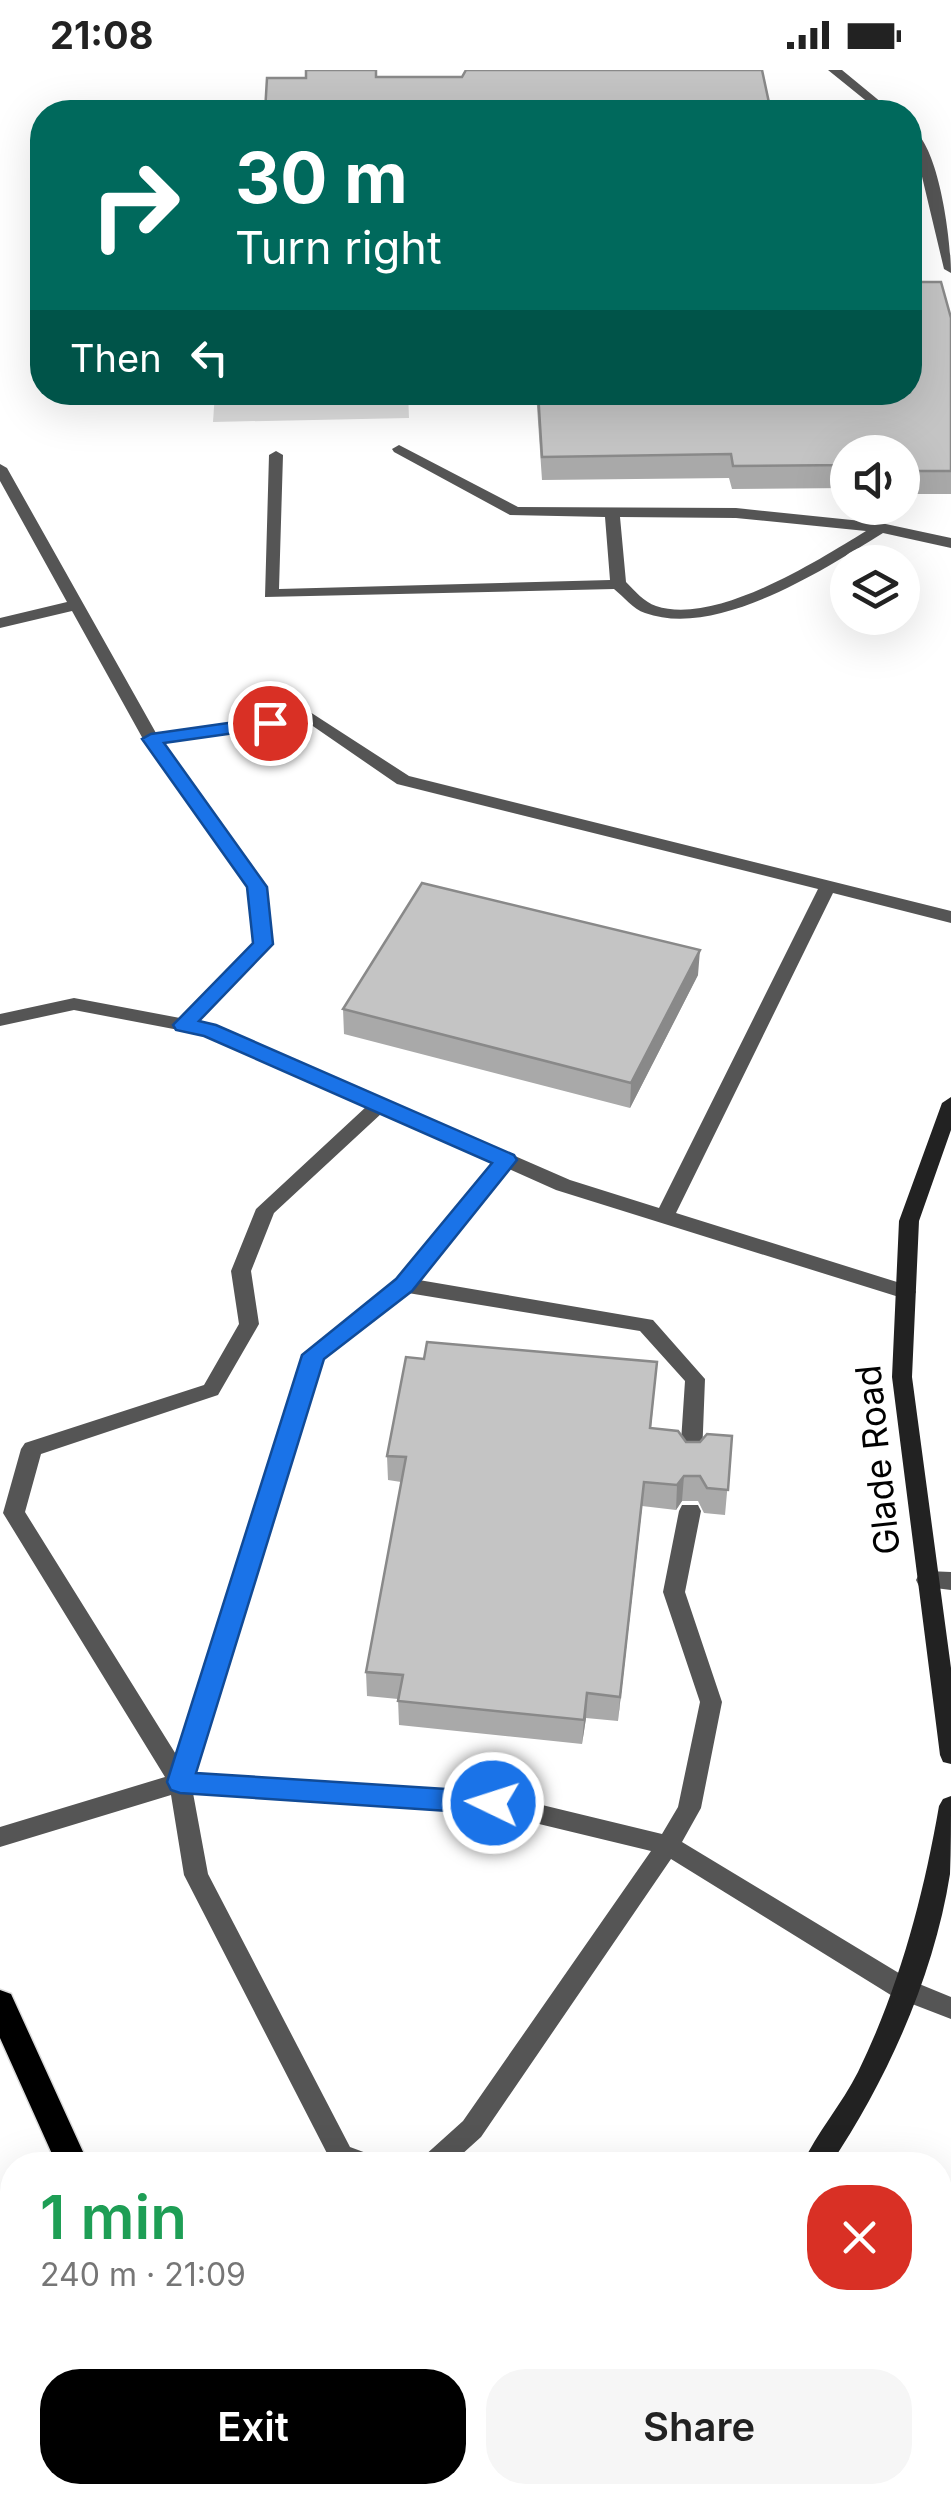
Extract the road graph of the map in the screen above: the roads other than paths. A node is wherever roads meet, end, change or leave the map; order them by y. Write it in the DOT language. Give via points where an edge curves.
graph roads {
  1 [pos="834,70"];
  2 [pos="872,100"];
  3 [pos="922,150"];
  4 [pos="951,269"];
  5 [pos="400,449"];
  6 [pos="276,454"];
  7 [pos="0,468"];
  8 [pos="8,497"];
  9 [pos="612,512"];
  10 [pos="881,528"];
  11 [pos="951,543"];
  12 [pos="618,584"];
  13 [pos="76,604"];
  14 [pos="0,624"];
  15 [pos="151,739"];
  16 [pos="828,886"];
  17 [pos="951,917"];
  18 [pos="0,1020"];
  19 [pos="184,1025"];
  20 [pos="380,1105"];
  21 [pos="950,1109"];
  22 [pos="506,1160"];
  23 [pos="665,1216"];
  24 [pos="404,1285"];
  25 [pos="906,1292"];
  26 [pos="691,1457"];
  27 [pos="690,1511"];
  28 [pos="927,1580"];
  29 [pos="951,1581"];
  30 [pos="951,1755"];
  31 [pos="180,1782"];
  32 [pos="951,1806"];
  33 [pos="0,1837"];
  34 [pos="668,1845"];
  35 [pos="903,1988"];
  36 [pos="0,2004"];
  37 [pos="951,2008"];
  38 [pos="67,2152"];
  39 [pos="339,2152"];
  40 [pos="446,2152"];
  41 [pos="825,2152"];
  1 -- 2 [label="lane"];
  3 -- 4 [label="lane"];
  5 -- 9 [label="lane" via="514,512"];
  6 -- 12 [label="lane" via="271,594"];
  7 -- 8 [label="lane"];
  8 -- 13 [label="lane"];
  9 -- 10 [label="lane" via="736,513"];
  9 -- 12 [label="lane"];
  10 -- 11 [label="lane"];
  10 -- 12 [label="lane" via="814,568 698,615 648,609"];
  13 -- 14 [label="lane"];
  13 -- 15 [label="lane"];
  15 -- 16 [label="lane" via="310,717 403,780"];
  15 -- 19 [label="lane" via="257,887 263,944"];
  16 -- 17 [label="lane"];
  16 -- 23 [label="lane"];
  18 -- 19 [label="lane" via="74,1004"];
  19 -- 20 [label="lane"];
  20 -- 22 [label="lane"];
  20 -- 31 [label="lane" via="266,1209 241,1272 249,1324 211,1390 32,1449 14,1513"];
  21 -- 25 [label="main road, Glade Road" via="909,1221"];
  22 -- 23 [label="lane"];
  22 -- 24 [label="lane"];
  23 -- 25 [label="lane"];
  24 -- 26 [label="lane" via="646,1325 694,1379"];
  24 -- 31 [label="lane" via="314,1355"];
  25 -- 28 [label="main road, Glade Road" via="902,1377"];
  27 -- 34 [label="lane" via="674,1592 711,1702 690,1808"];
  28 -- 29 [label="lane"];
  28 -- 30 [label="main road, Glade Road"];
  31 -- 33 [label="lane"];
  31 -- 34 [label="lane" via="493,1803"];
  31 -- 39 [label="lane" via="196,1875"];
  32 -- 35 [label="main road" via="942,1870"];
  34 -- 35 [label="lane"];
  34 -- 40 [label="lane" via="472,2128"];
  35 -- 37 [label="lane"];
  35 -- 41 [label="main road" via="889,2032"];
  36 -- 38 [label="main road"];
}
